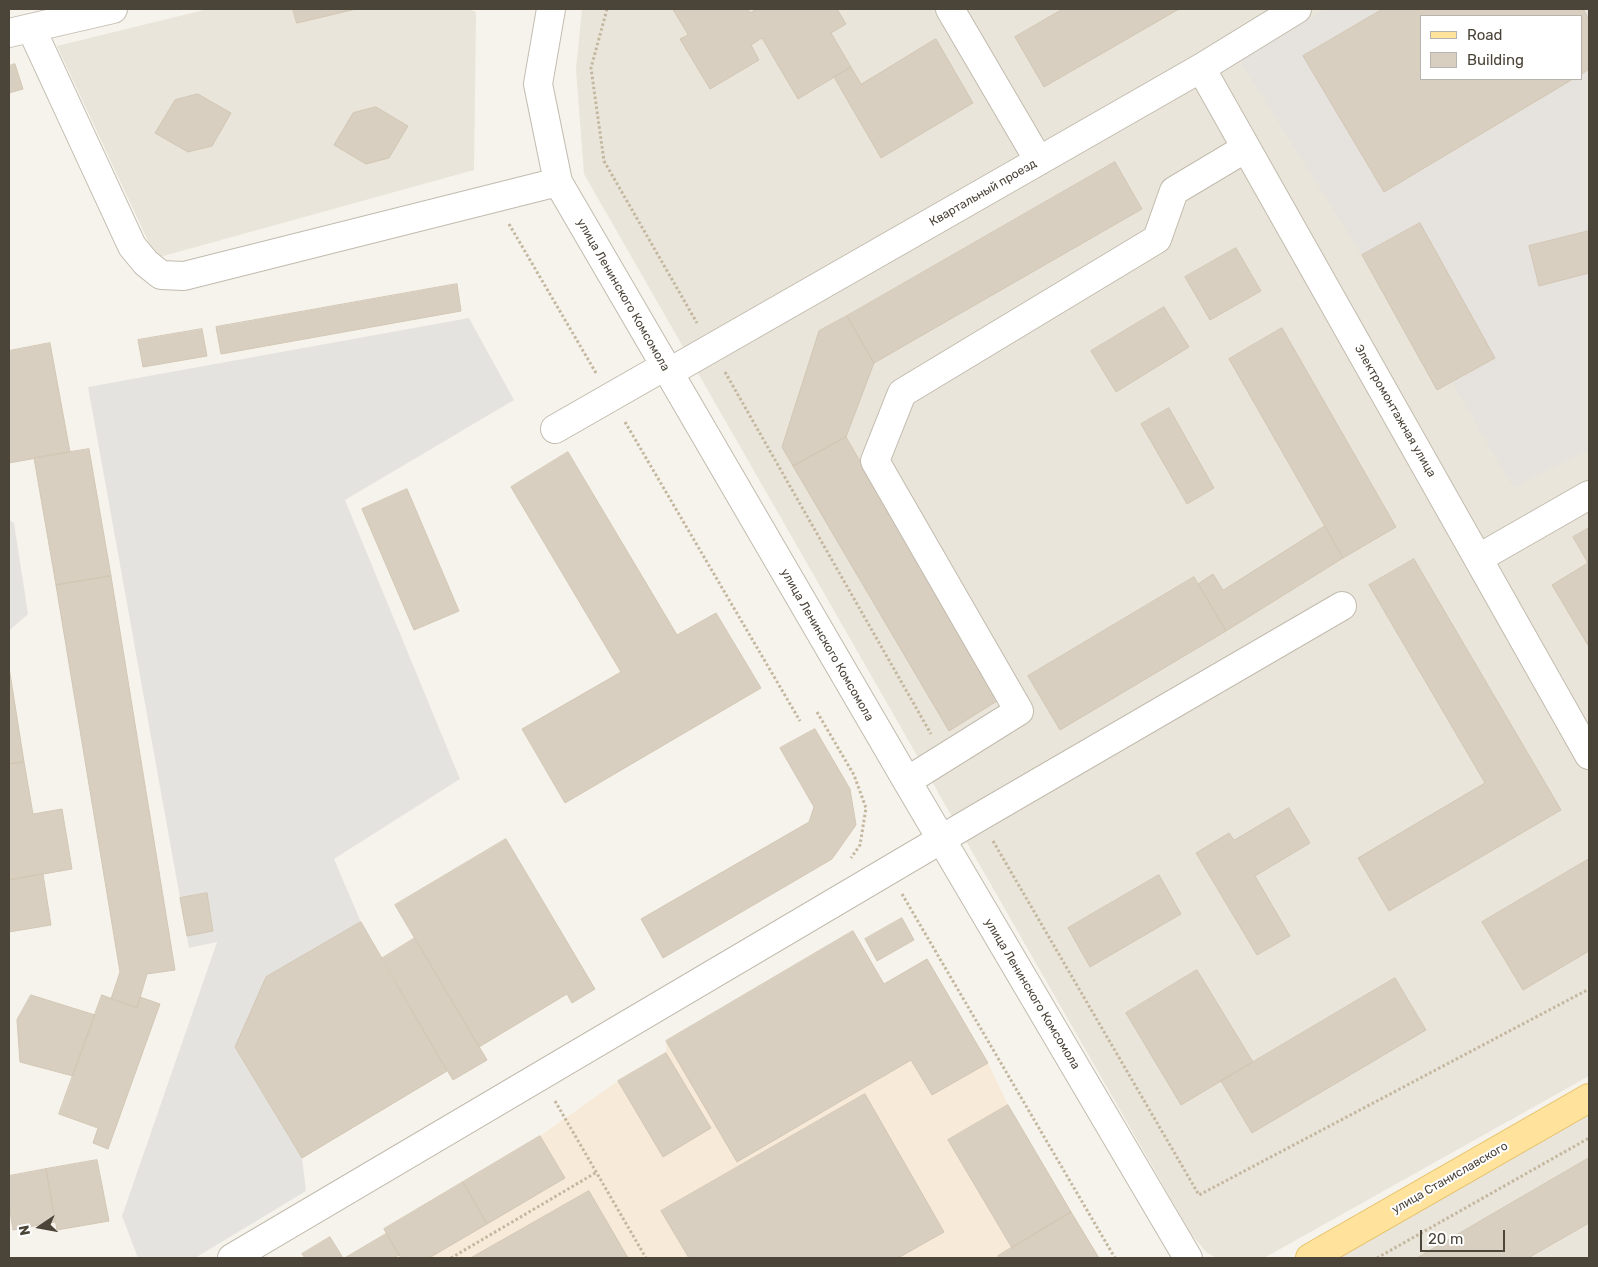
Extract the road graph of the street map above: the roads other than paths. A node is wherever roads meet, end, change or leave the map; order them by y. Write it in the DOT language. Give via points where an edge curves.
graph roads {
  1 [pos="114,9"];
  2 [pos="551,9"];
  3 [pos="1297,9"];
  4 [pos="960,12"];
  5 [pos="20,30"];
  6 [pos="1201,68"];
  7 [pos="1246,148"];
  8 [pos="1039,161"];
  9 [pos="558,182"];
  10 [pos="667,370"];
  11 [pos="555,429"];
  12 [pos="1589,495"];
  13 [pos="1478,558"];
  14 [pos="1342,606"];
  15 [pos="1589,755"];
  16 [pos="907,781"];
  17 [pos="941,839"];
  18 [pos="1589,1098"];
  19 [pos="232,1258"];
  20 [pos="1188,1258"];
  21 [pos="1310,1258"];
  1 -- 5 [label="street"];
  2 -- 9 [label="street, улица Ленинского Комсомола" via="538,84"];
  3 -- 6 [label="street, Квартальный проезд"];
  4 -- 8 [label="street"];
  5 -- 9 [label="street" via="132,246 161,275 184,276"];
  6 -- 7 [label="street, Электромонтажная улица"];
  6 -- 8 [label="street, Квартальный проезд"];
  7 -- 13 [label="street, Электромонтажная улица"];
  7 -- 16 [label="street" via="1174,191 1157,239 902,393 875,460 1019,711"];
  8 -- 10 [label="street, Квартальный проезд" via="712,348"];
  9 -- 10 [label="street, улица Ленинского Комсомола"];
  10 -- 11 [label="street, Квартальный проезд"];
  10 -- 16 [label="street, улица Ленинского Комсомола"];
  12 -- 13 [label="street"];
  13 -- 15 [label="street, Электромонтажная улица"];
  14 -- 17 [label="street"];
  16 -- 17 [label="street, улица Ленинского Комсомола"];
  17 -- 19 [label="street"];
  17 -- 20 [label="street, улица Ленинского Комсомола"];
  18 -- 21 [label="main road, улица Станиславского"];
}
